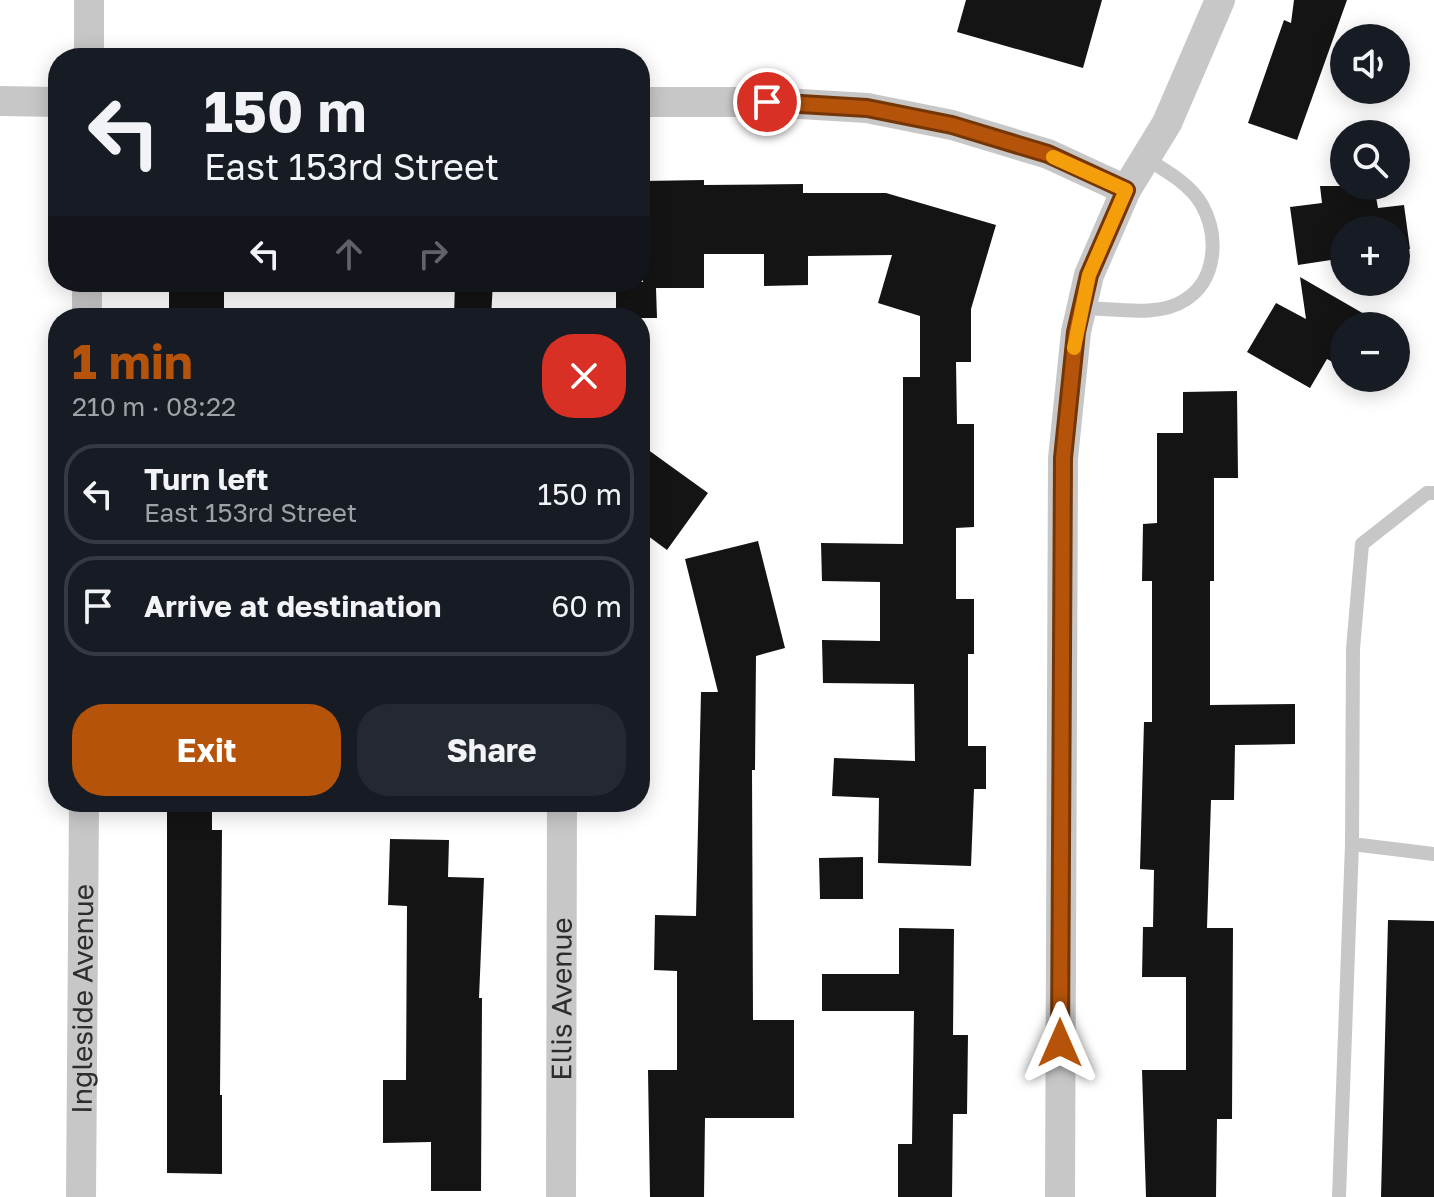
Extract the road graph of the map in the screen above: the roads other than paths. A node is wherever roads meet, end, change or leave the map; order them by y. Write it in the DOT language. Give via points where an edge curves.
graph roads {
  1 [pos="89,0"];
  2 [pos="1220,0"];
  3 [pos="89,48"];
  4 [pos="0,101"];
  5 [pos="48,102"];
  6 [pos="650,102"];
  7 [pos="1145,158"];
  8 [pos="1126,190"];
  9 [pos="1081,308"];
  10 [pos="1434,493"];
  11 [pos="84,812"];
  12 [pos="562,812"];
  13 [pos="1352,844"];
  14 [pos="1434,854"];
  15 [pos="81,1197"];
  16 [pos="561,1197"];
  17 [pos="1060,1197"];
  18 [pos="1339,1197"];
  1 -- 3 [label="street"];
  2 -- 7 [label="street" via="1167,123"];
  4 -- 5 [label="street"];
  6 -- 8 [label="street" via="867,108 952,125 1048,154"];
  7 -- 8 [label="street"];
  7 -- 9 [label="lane" via="1174,176 1201,204 1213,256 1205,281 1185,300 1159,310"];
  8 -- 9 [label="street" via="1089,275"];
  9 -- 17 [label="street" via="1063,458"];
  10 -- 13 [label="lane" via="1427,493 1362,544 1353,649"];
  11 -- 15 [label="street, Ingleside Avenue"];
  12 -- 16 [label="street, Ellis Avenue"];
  13 -- 14 [label="lane"];
  13 -- 18 [label="lane"];
}
